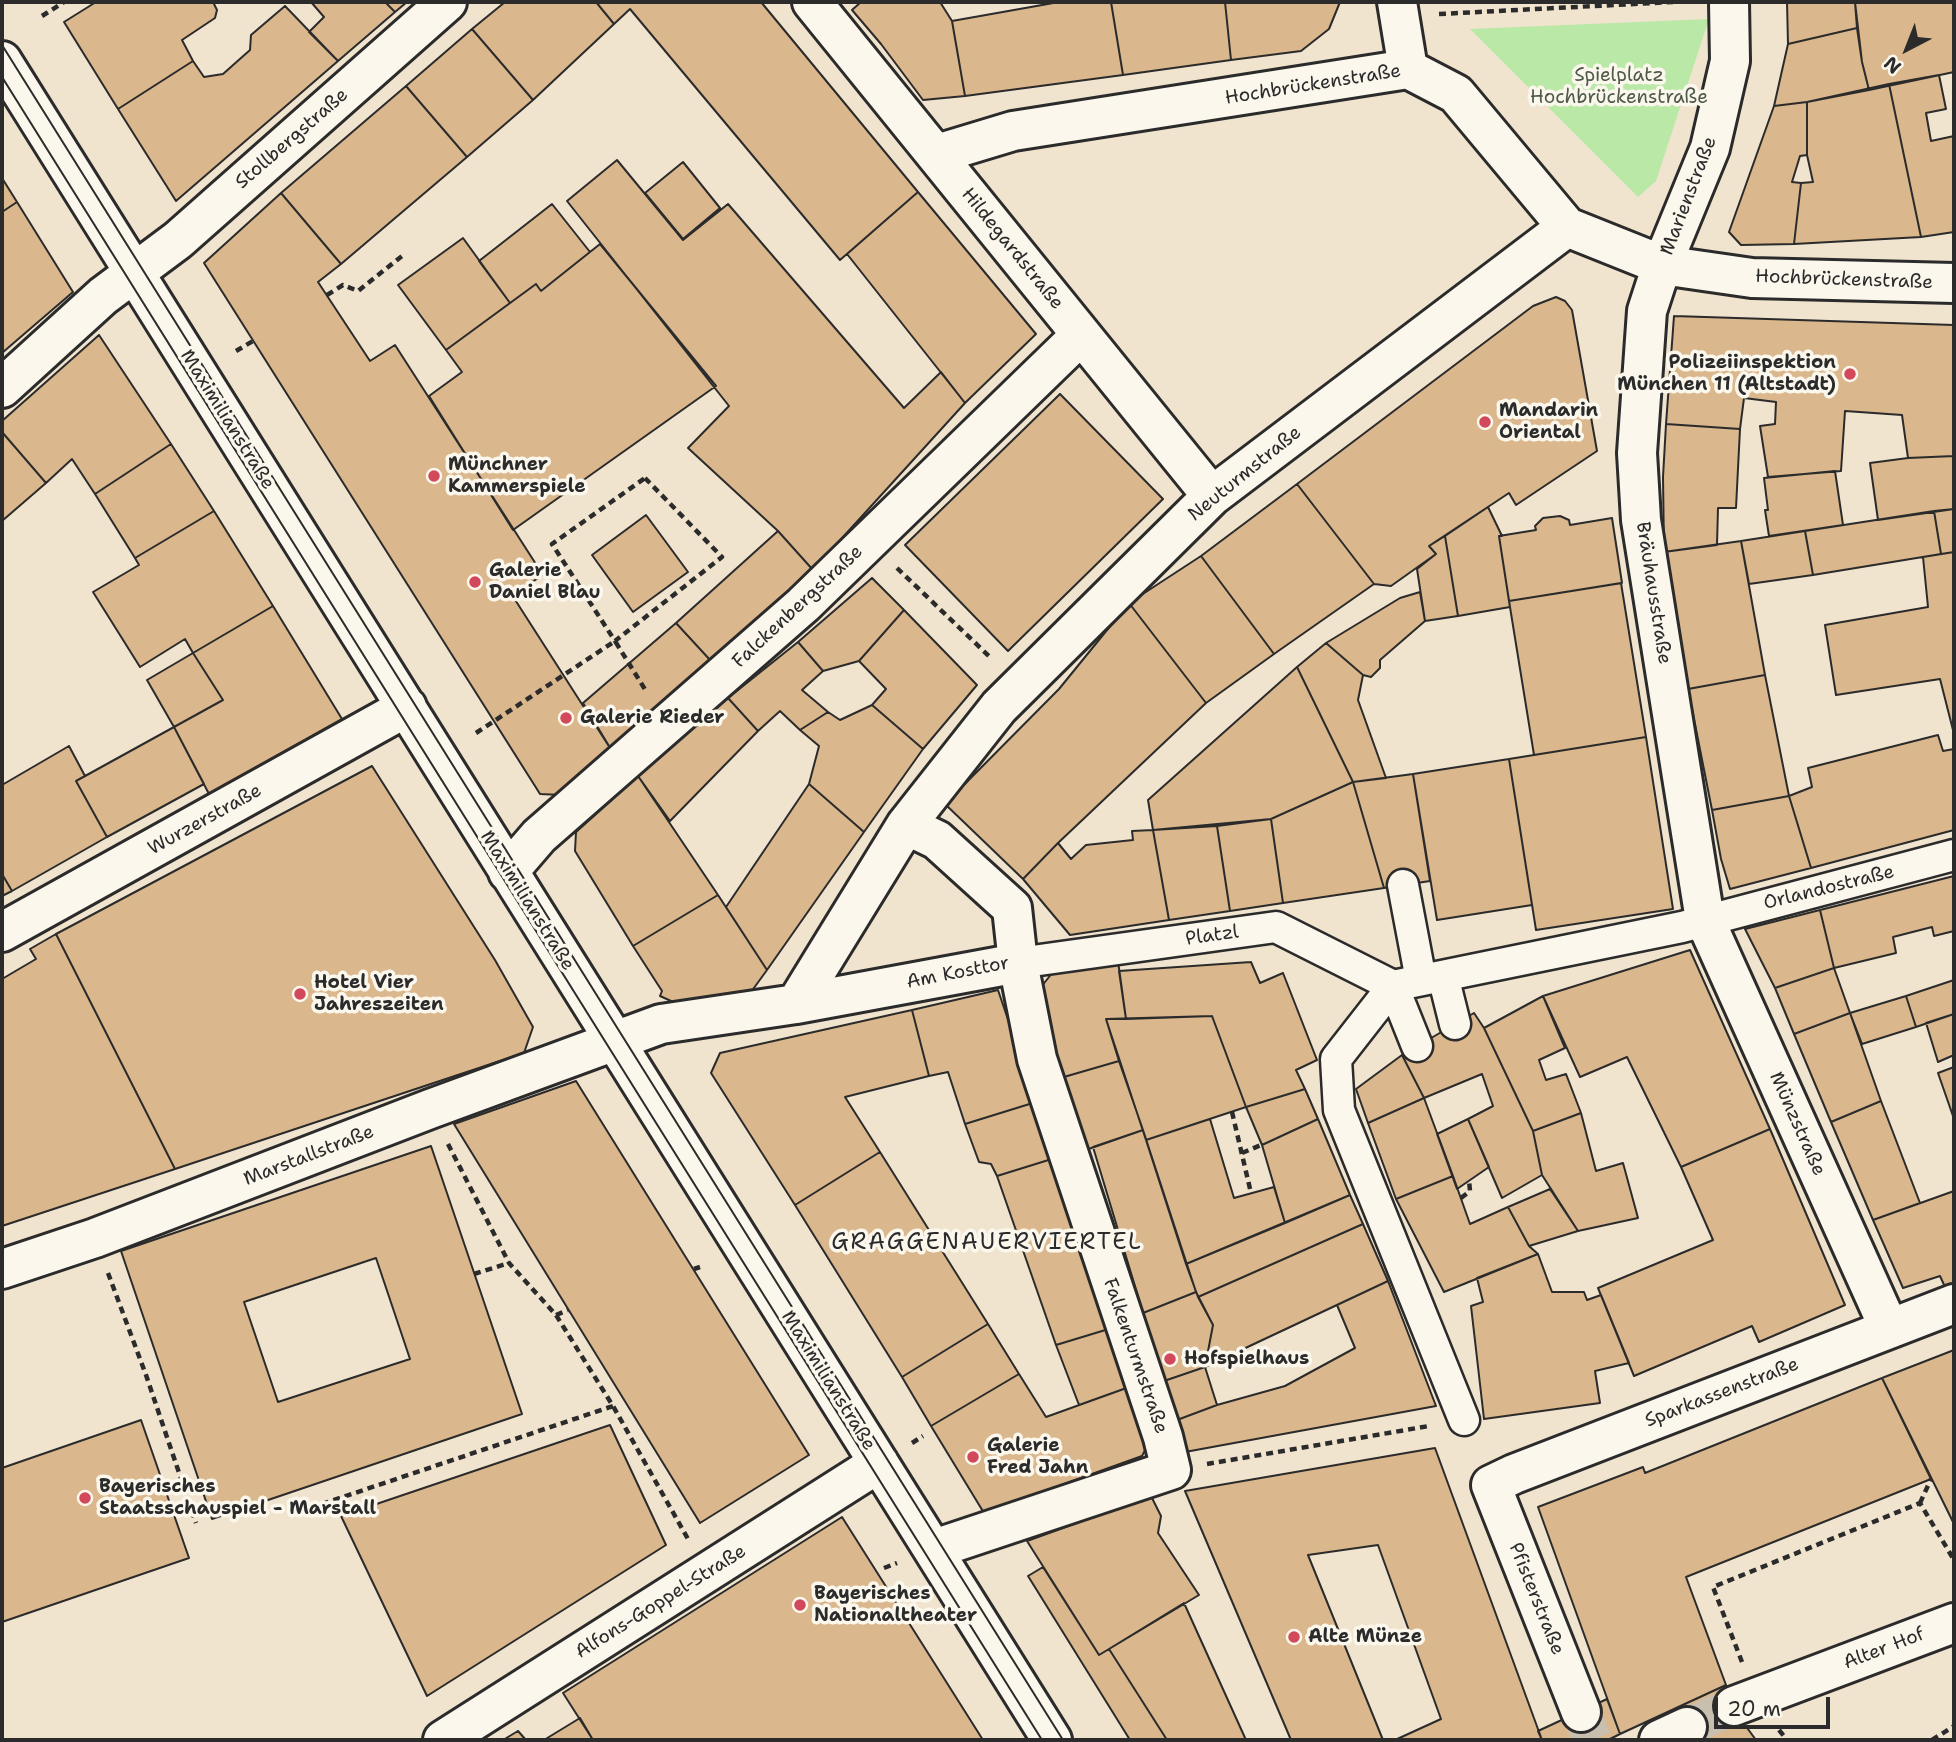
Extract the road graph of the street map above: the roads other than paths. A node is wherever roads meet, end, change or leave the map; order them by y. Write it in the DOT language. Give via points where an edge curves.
graph roads {
  1 [pos="447,2"];
  2 [pos="813,2"];
  3 [pos="1729,2"];
  4 [pos="1398,9"];
  5 [pos="2,61"];
  6 [pos="1408,69"];
  7 [pos="937,154"];
  8 [pos="1567,227"];
  9 [pos="1662,265"];
  10 [pos="134,271"];
  11 [pos="1954,283"];
  12 [pos="1081,335"];
  13 [pos="2,388"];
  14 [pos="1212,496"];
  15 [pos="407,707"];
  16 [pos="906,825"];
  17 [pos="1954,855"];
  18 [pos="509,872"];
  19 [pos="1403,885"];
  20 [pos="1705,920"];
  21 [pos="2,932"];
  22 [pos="1018,963"];
  23 [pos="1419,981"];
  24 [pos="796,1004"];
  25 [pos="1455,1024"];
  26 [pos="615,1041"];
  27 [pos="1417,1046"];
  28 [pos="2,1269"];
  29 [pos="1954,1304"];
  30 [pos="1889,1328"];
  31 [pos="1464,1420"];
  32 [pos="879,1463"];
  33 [pos="1503,1479"];
  34 [pos="934,1549"];
  35 [pos="1954,1623"];
  36 [pos="1745,1702"];
  37 [pos="1581,1712"];
  38 [pos="443,1740"];
  39 [pos="1052,1740"];
  1 -- 10 [label="street, Stollbergstraße" via="178,240"];
  2 -- 7 [label="street, Hildegardstraße"];
  3 -- 9 [label="street, Marienstraße" via="1730,61 1710,148"];
  4 -- 6 [label="street"];
  5 -- 10 [label="street, Maximilianstraße"];
  6 -- 7 [label="street, Hochbrückenstraße" via="1013,131"];
  6 -- 8 [label="street, Hochbrückenstraße" via="1456,94"];
  7 -- 12 [label="street, Hildegardstraße"];
  8 -- 9 [label="street, Hochbrückenstraße"];
  8 -- 14 [label="street, Neuturmstraße"];
  9 -- 11 [label="street, Hochbrückenstraße" via="1752,278"];
  9 -- 20 [label="street, Bräuhausstraße" via="1647,310 1637,453 1640,506"];
  10 -- 13 [label="street, Stollbergstraße"];
  10 -- 15 [label="street, Maximilianstraße"];
  12 -- 14 [label="street, Hildegardstraße"];
  12 -- 18 [label="street, Falckenbergstraße" via="803,605 539,836"];
  14 -- 16 [label="street, Neuturmstraße" via="999,707"];
  15 -- 18 [label="street, Maximilianstraße"];
  15 -- 21 [label="street, Wurzerstraße"];
  16 -- 22 [label="street, Am Kosttor" via="937,841 1012,908"];
  16 -- 24 [label="street"];
  17 -- 20 [label="street, Orlandostraße"];
  18 -- 26 [label="street, Maximilianstraße"];
  19 -- 23 [label="street"];
  20 -- 23 [label="street"];
  20 -- 30 [label="street, Münzstraße"];
  22 -- 23 [label="street, Platzl" via="1276,927"];
  22 -- 24 [label="street, Am Kosttor"];
  22 -- 34 [label="street, Falkenturmstraße" via="1037,1059 1171,1470"];
  23 -- 25 [label="street"];
  23 -- 27 [label="street"];
  23 -- 31 [label="street" via="1336,1059 1328,1115 1383,1219"];
  24 -- 26 [label="street, Am Kosttor" via="661,1024"];
  26 -- 28 [label="street, Marstallstraße"];
  26 -- 32 [label="street, Maximilianstraße"];
  29 -- 30 [label="street, Sparkassenstraße"];
  30 -- 33 [label="street, Sparkassenstraße"];
  32 -- 34 [label="street, Maximilianstraße"];
  32 -- 38 [label="street, Alfons-Goppel-Straße"];
  33 -- 37 [label="street, Pfisterstraße"];
  34 -- 39 [label="street, Maximilianstraße"];
  35 -- 36 [label="street, Alter Hof"];
}
